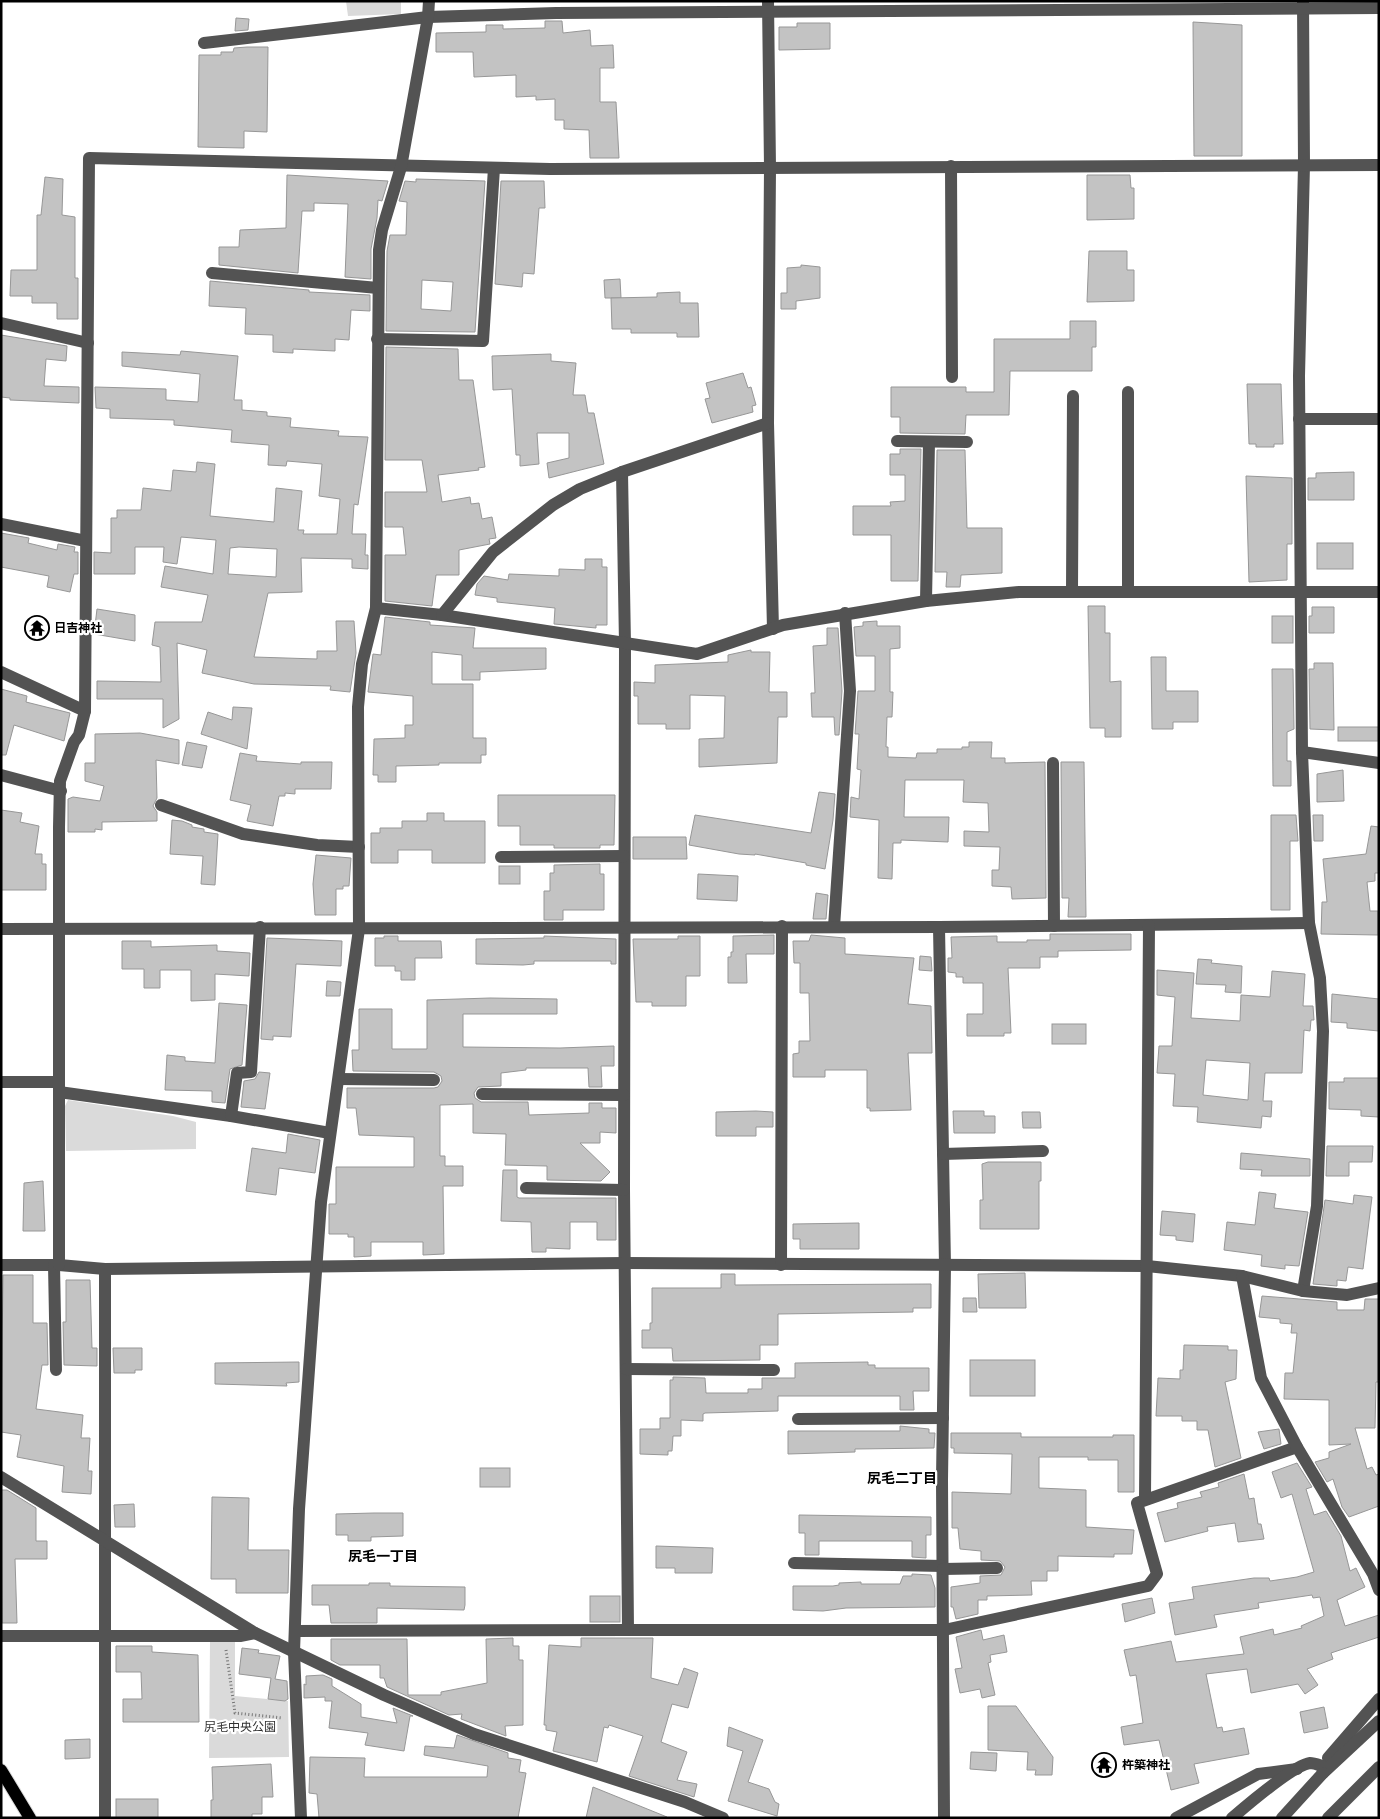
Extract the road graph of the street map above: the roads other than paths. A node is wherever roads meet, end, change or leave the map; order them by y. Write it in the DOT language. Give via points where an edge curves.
graph roads {
  1 [pos="428,1"];
  2 [pos="1303,5"];
  3 [pos="768,6"];
  4 [pos="1379,8"];
  5 [pos="428,18"];
  6 [pos="204,43"];
  7 [pos="1304,165"];
  8 [pos="1379,165"];
  9 [pos="951,166"];
  10 [pos="401,167"];
  11 [pos="494,168"];
  12 [pos="770,168"];
  13 [pos="212,273"];
  14 [pos="378,288"];
  15 [pos="1,323"];
  16 [pos="376,339"];
  17 [pos="88,343"];
  18 [pos="952,377"];
  19 [pos="1128,392"];
  20 [pos="1073,396"];
  21 [pos="1298,419"];
  22 [pos="1379,419"];
  23 [pos="768,423"];
  24 [pos="897,441"];
  25 [pos="929,442"];
  26 [pos="967,442"];
  27 [pos="622,472"];
  28 [pos="1,524"];
  29 [pos="86,541"];
  30 [pos="1301,591"];
  31 [pos="1072,592"];
  32 [pos="1128,592"];
  33 [pos="1379,592"];
  34 [pos="926,601"];
  35 [pos="376,608"];
  36 [pos="845,613"];
  37 [pos="442,615"];
  38 [pos="773,629"];
  39 [pos="625,644"];
  40 [pos="1,672"];
  41 [pos="85,711"];
  42 [pos="1302,752"];
  43 [pos="1053,763"];
  44 [pos="1379,763"];
  45 [pos="1,775"];
  46 [pos="61,791"];
  47 [pos="161,805"];
  48 [pos="359,846"];
  49 [pos="501,856"];
  50 [pos="624,856"];
  51 [pos="1309,922"];
  52 [pos="782,926"];
  53 [pos="1054,926"];
  54 [pos="1149,926"];
  55 [pos="260,927"];
  56 [pos="624,927"];
  57 [pos="834,927"];
  58 [pos="939,927"];
  59 [pos="1,929"];
  60 [pos="60,929"];
  61 [pos="359,929"];
  62 [pos="339,1079"];
  63 [pos="434,1080"];
  64 [pos="1,1082"];
  65 [pos="59,1087"];
  66 [pos="482,1094"];
  67 [pos="624,1095"];
  68 [pos="230,1116"];
  69 [pos="330,1133"];
  70 [pos="1043,1151"];
  71 [pos="943,1154"];
  72 [pos="526,1188"];
  73 [pos="624,1190"];
  74 [pos="625,1263"];
  75 [pos="1,1265"];
  76 [pos="56,1265"];
  77 [pos="316,1265"];
  78 [pos="782,1265"];
  79 [pos="945,1265"];
  80 [pos="1147,1266"];
  81 [pos="105,1269"];
  82 [pos="1242,1276"];
  83 [pos="1379,1288"];
  84 [pos="1303,1291"];
  85 [pos="626,1369"];
  86 [pos="56,1370"];
  87 [pos="774,1370"];
  88 [pos="943,1418"];
  89 [pos="798,1419"];
  90 [pos="1297,1447"];
  91 [pos="1,1476"];
  92 [pos="1145,1499"];
  93 [pos="107,1542"];
  94 [pos="794,1563"];
  95 [pos="943,1568"];
  96 [pos="997,1568"];
  97 [pos="1379,1590"];
  98 [pos="628,1630"];
  99 [pos="944,1630"];
  100 [pos="295,1631"];
  101 [pos="256,1633"];
  102 [pos="104,1634"];
  103 [pos="1,1636"];
  104 [pos="294,1652"];
  105 [pos="1379,1700"];
  106 [pos="1379,1721"];
  107 [pos="1379,1767"];
  108 [pos="1298,1769"];
  109 [pos="1,1770"];
  110 [pos="1322,1770"];
  111 [pos="30,1818"];
  112 [pos="105,1818"];
  113 [pos="301,1818"];
  114 [pos="723,1818"];
  115 [pos="944,1818"];
  116 [pos="1176,1818"];
  117 [pos="1232,1818"];
  118 [pos="1282,1818"];
  119 [pos="1328,1818"];
  1 -- 5 [label="street"];
  2 -- 3 [label="street"];
  2 -- 4 [label="street"];
  2 -- 7 [label="street"];
  3 -- 5 [label="street"];
  3 -- 12 [label="street"];
  5 -- 6 [label="street"];
  5 -- 10 [label="street"];
  7 -- 8 [label="street"];
  7 -- 9 [label="street"];
  7 -- 21 [label="street"];
  9 -- 12 [label="street"];
  9 -- 18 [label="street"];
  10 -- 11 [label="street"];
  10 -- 14 [label="street" via="382,230"];
  10 -- 17 [label="street" via="89,158"];
  11 -- 12 [label="street"];
  11 -- 16 [label="street" via="483,342"];
  12 -- 23 [label="street"];
  13 -- 14 [label="street"];
  14 -- 16 [label="street"];
  15 -- 17 [label="street"];
  16 -- 35 [label="street"];
  17 -- 29 [label="street"];
  19 -- 32 [label="street"];
  20 -- 31 [label="street"];
  21 -- 22 [label="street"];
  21 -- 30 [label="street"];
  23 -- 27 [label="street"];
  23 -- 38 [label="street"];
  24 -- 25 [label="street"];
  25 -- 26 [label="street"];
  25 -- 34 [label="street"];
  27 -- 37 [label="street" via="580,489 553,505 494,552"];
  27 -- 39 [label="street"];
  28 -- 29 [label="street"];
  29 -- 41 [label="street"];
  30 -- 32 [label="street"];
  30 -- 33 [label="street"];
  30 -- 42 [label="street"];
  31 -- 32 [label="street"];
  31 -- 34 [label="street" via="1019,592"];
  34 -- 36 [label="street"];
  35 -- 37 [label="street"];
  35 -- 48 [label="street" via="362,664 358,706"];
  36 -- 38 [label="street"];
  36 -- 57 [label="street" via="850,691"];
  37 -- 39 [label="street"];
  38 -- 39 [label="street" via="697,654"];
  39 -- 50 [label="street"];
  40 -- 41 [label="street"];
  41 -- 46 [label="street" via="60,781"];
  42 -- 44 [label="street"];
  42 -- 51 [label="street"];
  43 -- 53 [label="street"];
  45 -- 46 [label="street"];
  46 -- 60 [label="street"];
  47 -- 48 [label="street" via="243,834 318,845"];
  48 -- 61 [label="street"];
  49 -- 50 [label="street"];
  50 -- 56 [label="street"];
  51 -- 54 [label="street"];
  51 -- 84 [label="street" via="1320,978 1322,1086 1317,1206"];
  52 -- 56 [label="street"];
  52 -- 57 [label="street"];
  52 -- 78 [label="street"];
  53 -- 54 [label="street"];
  53 -- 58 [label="street"];
  54 -- 80 [label="street"];
  55 -- 60 [label="street"];
  55 -- 61 [label="street"];
  55 -- 68 [label="street" via="251,1072 237,1073"];
  56 -- 61 [label="street"];
  56 -- 67 [label="street"];
  57 -- 58 [label="street"];
  58 -- 71 [label="street"];
  59 -- 60 [label="street"];
  60 -- 65 [label="street"];
  61 -- 62 [label="street"];
  62 -- 63 [label="street"];
  62 -- 69 [label="street"];
  64 -- 65 [label="street"];
  65 -- 68 [label="street"];
  65 -- 76 [label="street"];
  66 -- 67 [label="street"];
  67 -- 73 [label="street"];
  68 -- 69 [label="street"];
  69 -- 77 [label="street"];
  70 -- 71 [label="street"];
  71 -- 79 [label="street"];
  72 -- 73 [label="street"];
  73 -- 74 [label="street"];
  74 -- 77 [label="street"];
  74 -- 78 [label="street"];
  74 -- 85 [label="street"];
  75 -- 76 [label="street"];
  76 -- 81 [label="street"];
  76 -- 86 [label="street"];
  77 -- 81 [label="street"];
  77 -- 100 [label="street" via="299,1509"];
  78 -- 79 [label="street"];
  79 -- 80 [label="street"];
  79 -- 88 [label="street"];
  80 -- 82 [label="street"];
  80 -- 92 [label="street"];
  81 -- 93 [label="street"];
  82 -- 84 [label="street"];
  82 -- 90 [label="street" via="1261,1378"];
  83 -- 84 [label="street" via="1347,1295"];
  85 -- 87 [label="street"];
  85 -- 98 [label="street"];
  88 -- 89 [label="street"];
  88 -- 95 [label="street"];
  90 -- 92 [label="street"];
  90 -- 97 [label="street" via="1373,1574"];
  91 -- 93 [label="street"];
  92 -- 99 [label="street" via="1137,1503 1157,1574 1148,1586"];
  93 -- 101 [label="street"];
  93 -- 102 [label="street"];
  94 -- 95 [label="street"];
  95 -- 96 [label="street"];
  95 -- 99 [label="street"];
  98 -- 99 [label="street"];
  98 -- 100 [label="street"];
  99 -- 115 [label="street"];
  100 -- 104 [label="street"];
  101 -- 102 [label="street" via="224,1636"];
  101 -- 104 [label="street"];
  102 -- 103 [label="street"];
  102 -- 112 [label="street"];
  104 -- 113 [label="street"];
  104 -- 114 [label="street" via="474,1734 685,1802"];
  105 -- 110 [label="street"];
  106 -- 110 [label="street"];
  107 -- 119 [label="street"];
  108 -- 110 [label="street" via="1310,1763"];
  108 -- 116 [label="street" via="1258,1774"];
  108 -- 117 [label="street" via="1257,1796"];
  109 -- 111 [label="main road"];
  110 -- 118 [label="street"];
}
